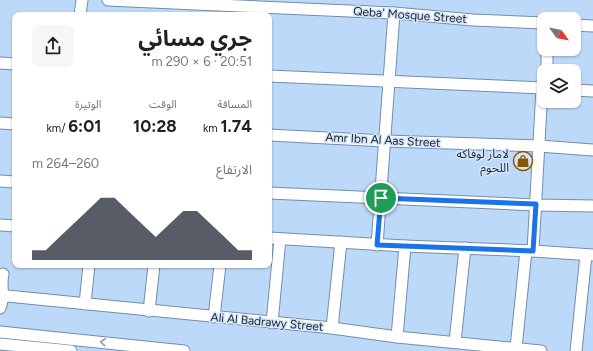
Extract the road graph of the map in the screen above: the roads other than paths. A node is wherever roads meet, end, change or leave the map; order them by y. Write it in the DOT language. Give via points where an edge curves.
graph roads {
  1 [pos="82,0"];
  2 [pos="108,0"];
  3 [pos="162,1"];
  4 [pos="181,2"];
  5 [pos="292,4"];
  6 [pos="340,5"];
  7 [pos="239,7"];
  8 [pos="80,12"];
  9 [pos="394,13"];
  10 [pos="537,23"];
  11 [pos="581,25"];
  12 [pos="593,26"];
  13 [pos="0,63"];
  14 [pos="12,64"];
  15 [pos="272,76"];
  16 [pos="389,82"];
  17 [pos="537,88"];
  18 [pos="581,90"];
  19 [pos="593,91"];
  20 [pos="542,108"];
  21 [pos="0,123"];
  22 [pos="12,124"];
  23 [pos="272,135"];
  24 [pos="385,141"];
  25 [pos="539,146"];
  26 [pos="593,150"];
  27 [pos="0,181"];
  28 [pos="12,182"];
  29 [pos="272,193"];
  30 [pos="381,198"];
  31 [pos="536,204"];
  32 [pos="593,206"];
  33 [pos="0,225"];
  34 [pos="12,226"];
  35 [pos="274,238"];
  36 [pos="341,242"];
  37 [pos="377,245"];
  38 [pos="405,246"];
  39 [pos="465,248"];
  40 [pos="530,251"];
  41 [pos="590,255"];
  42 [pos="89,268"];
  43 [pos="154,268"];
  44 [pos="220,268"];
  45 [pos="2,274"];
  46 [pos="2,303"];
  47 [pos="85,304"];
  48 [pos="149,310"];
  49 [pos="214,317"];
  50 [pos="272,323"];
  51 [pos="332,328"];
  52 [pos="0,332"];
  53 [pos="397,337"];
  54 [pos="455,342"];
  55 [pos="0,344"];
  56 [pos="516,348"];
  57 [pos="71,351"];
  58 [pos="184,351"];
  59 [pos="541,351"];
  60 [pos="576,351"];
  1 -- 8 [label="street"];
  2 -- 3 [label="street, Qeba' Mosque Street"];
  3 -- 4 [label="street, Qeba' Mosque Street"];
  4 -- 7 [label="street, Qeba' Mosque Street"];
  5 -- 6 [label="street, Qeba' Mosque Street"];
  5 -- 7 [label="street, Qeba' Mosque Street"];
  6 -- 9 [label="street, Qeba' Mosque Street"];
  9 -- 10 [label="street, Qeba' Mosque Street"];
  9 -- 16 [label="street"];
  11 -- 12 [label="street"];
  13 -- 14 [label="street"];
  15 -- 16 [label="street"];
  16 -- 17 [label="street"];
  16 -- 24 [label="street"];
  18 -- 19 [label="street"];
  20 -- 25 [label="street"];
  21 -- 22 [label="street"];
  23 -- 24 [label="street, Amr Ibn Al Aas Street"];
  24 -- 25 [label="street, Amr Ibn Al Aas Street"];
  24 -- 30 [label="street"];
  25 -- 26 [label="street, Amr Ibn Al Aas Street"];
  25 -- 31 [label="street"];
  27 -- 28 [label="street"];
  29 -- 30 [label="street"];
  30 -- 31 [label="street"];
  30 -- 37 [label="street"];
  31 -- 32 [label="street"];
  31 -- 40 [label="street"];
  33 -- 34 [label="street"];
  35 -- 36 [label="street"];
  35 -- 50 [label="street"];
  36 -- 37 [label="street"];
  36 -- 51 [label="street"];
  37 -- 38 [label="street"];
  38 -- 39 [label="street"];
  38 -- 53 [label="street"];
  39 -- 40 [label="street"];
  39 -- 54 [label="street"];
  40 -- 41 [label="street"];
  40 -- 56 [label="street"];
  41 -- 60 [label="street"];
  42 -- 47 [label="street"];
  43 -- 48 [label="street"];
  44 -- 49 [label="street"];
  45 -- 46 [label="street"];
  46 -- 47 [label="street, Ali Al Badrawy Street" via="7,296"];
  47 -- 48 [label="street, Ali Al Badrawy Street"];
  48 -- 49 [label="street, Ali Al Badrawy Street"];
  49 -- 50 [label="street, Ali Al Badrawy Street"];
  50 -- 51 [label="street, Ali Al Badrawy Street"];
  51 -- 53 [label="street, Ali Al Badrawy Street"];
  58 -- 52 [label="street, one-way"];
  53 -- 54 [label="street, Ali Al Badrawy Street"];
  54 -- 56 [label="street, Ali Al Badrawy Street"];
  55 -- 57 [label="street"];
  56 -- 59 [label="street, Ali Al Badrawy Street"];
}
